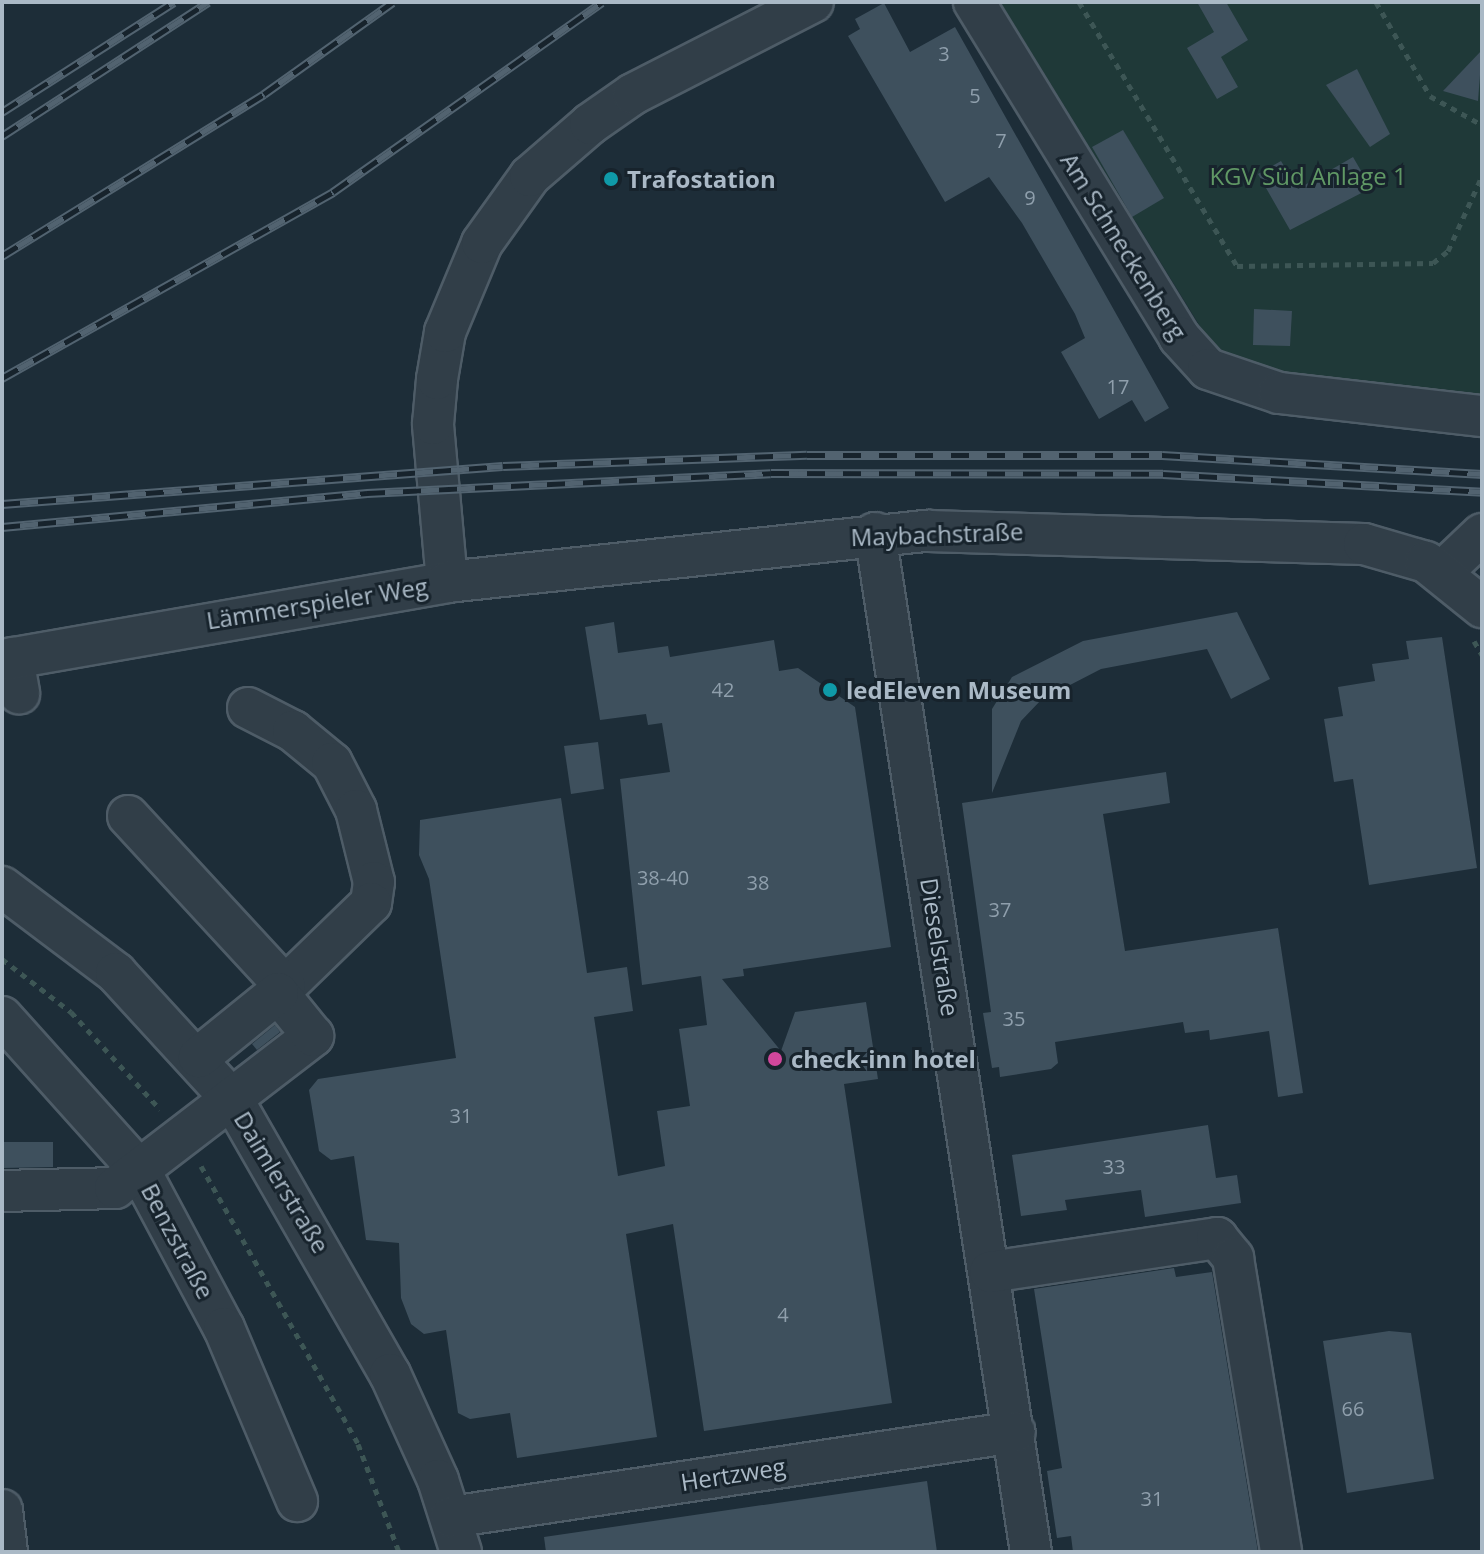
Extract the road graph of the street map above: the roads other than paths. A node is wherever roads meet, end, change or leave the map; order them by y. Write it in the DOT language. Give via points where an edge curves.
graph roads {
  1 [pos="813,2"];
  2 [pos="974,2"];
  3 [pos="1482,416"];
  4 [pos="875,533"];
  5 [pos="1482,534"];
  6 [pos="1434,567"];
  7 [pos="447,582"];
  8 [pos="1482,607"];
  9 [pos="12,670"];
  10 [pos="248,708"];
  11 [pos="128,816"];
  12 [pos="2,887"];
  13 [pos="281,990"];
  14 [pos="2,1017"];
  15 [pos="199,1057"];
  16 [pos="234,1102"];
  17 [pos="140,1171"];
  18 [pos="2,1191"];
  19 [pos="990,1272"];
  20 [pos="1015,1432"];
  21 [pos="297,1501"];
  22 [pos="2,1510"];
  23 [pos="456,1534"];
  24 [pos="7,1552"];
  25 [pos="1031,1552"];
  26 [pos="1281,1552"];
  1 -- 7 [label="street, Lämmerspieler Weg" via="661,79 590,124 530,176 482,243 445,332 437,379 433,439"];
  2 -- 3 [label="street, Am Schneckenberg" via="1179,337 1208,369 1279,393"];
  4 -- 6 [label="street, Maybachstraße" via="1318,540"];
  4 -- 7 [label="street, Maybachstraße"];
  4 -- 19 [label="street, Dieselstraße"];
  5 -- 6 [label="street"];
  6 -- 8 [label="street"];
  7 -- 9 [label="street, Lämmerspieler Weg"];
  10 -- 13 [label="street" via="332,763 356,810 374,882 371,903"];
  11 -- 13 [label="street"];
  12 -- 15 [label="street, Daimlerstraße" via="94,954"];
  13 -- 15 [label="street"];
  13 -- 16 [label="street" via="313,1036"];
  14 -- 17 [label="street, Benzstraße"];
  15 -- 16 [label="street, Daimlerstraße"];
  16 -- 17 [label="street"];
  16 -- 23 [label="street, Daimlerstraße" via="390,1374"];
  17 -- 18 [label="street" via="115,1188"];
  17 -- 21 [label="street, Benzstraße" via="224,1328"];
  19 -- 20 [label="street, Dieselstraße"];
  19 -- 26 [label="street" via="1217,1238 1233,1258"];
  20 -- 23 [label="street, Hertzweg"];
  20 -- 25 [label="street, Dieselstraße"];
  22 -- 24 [label="street"];
}
